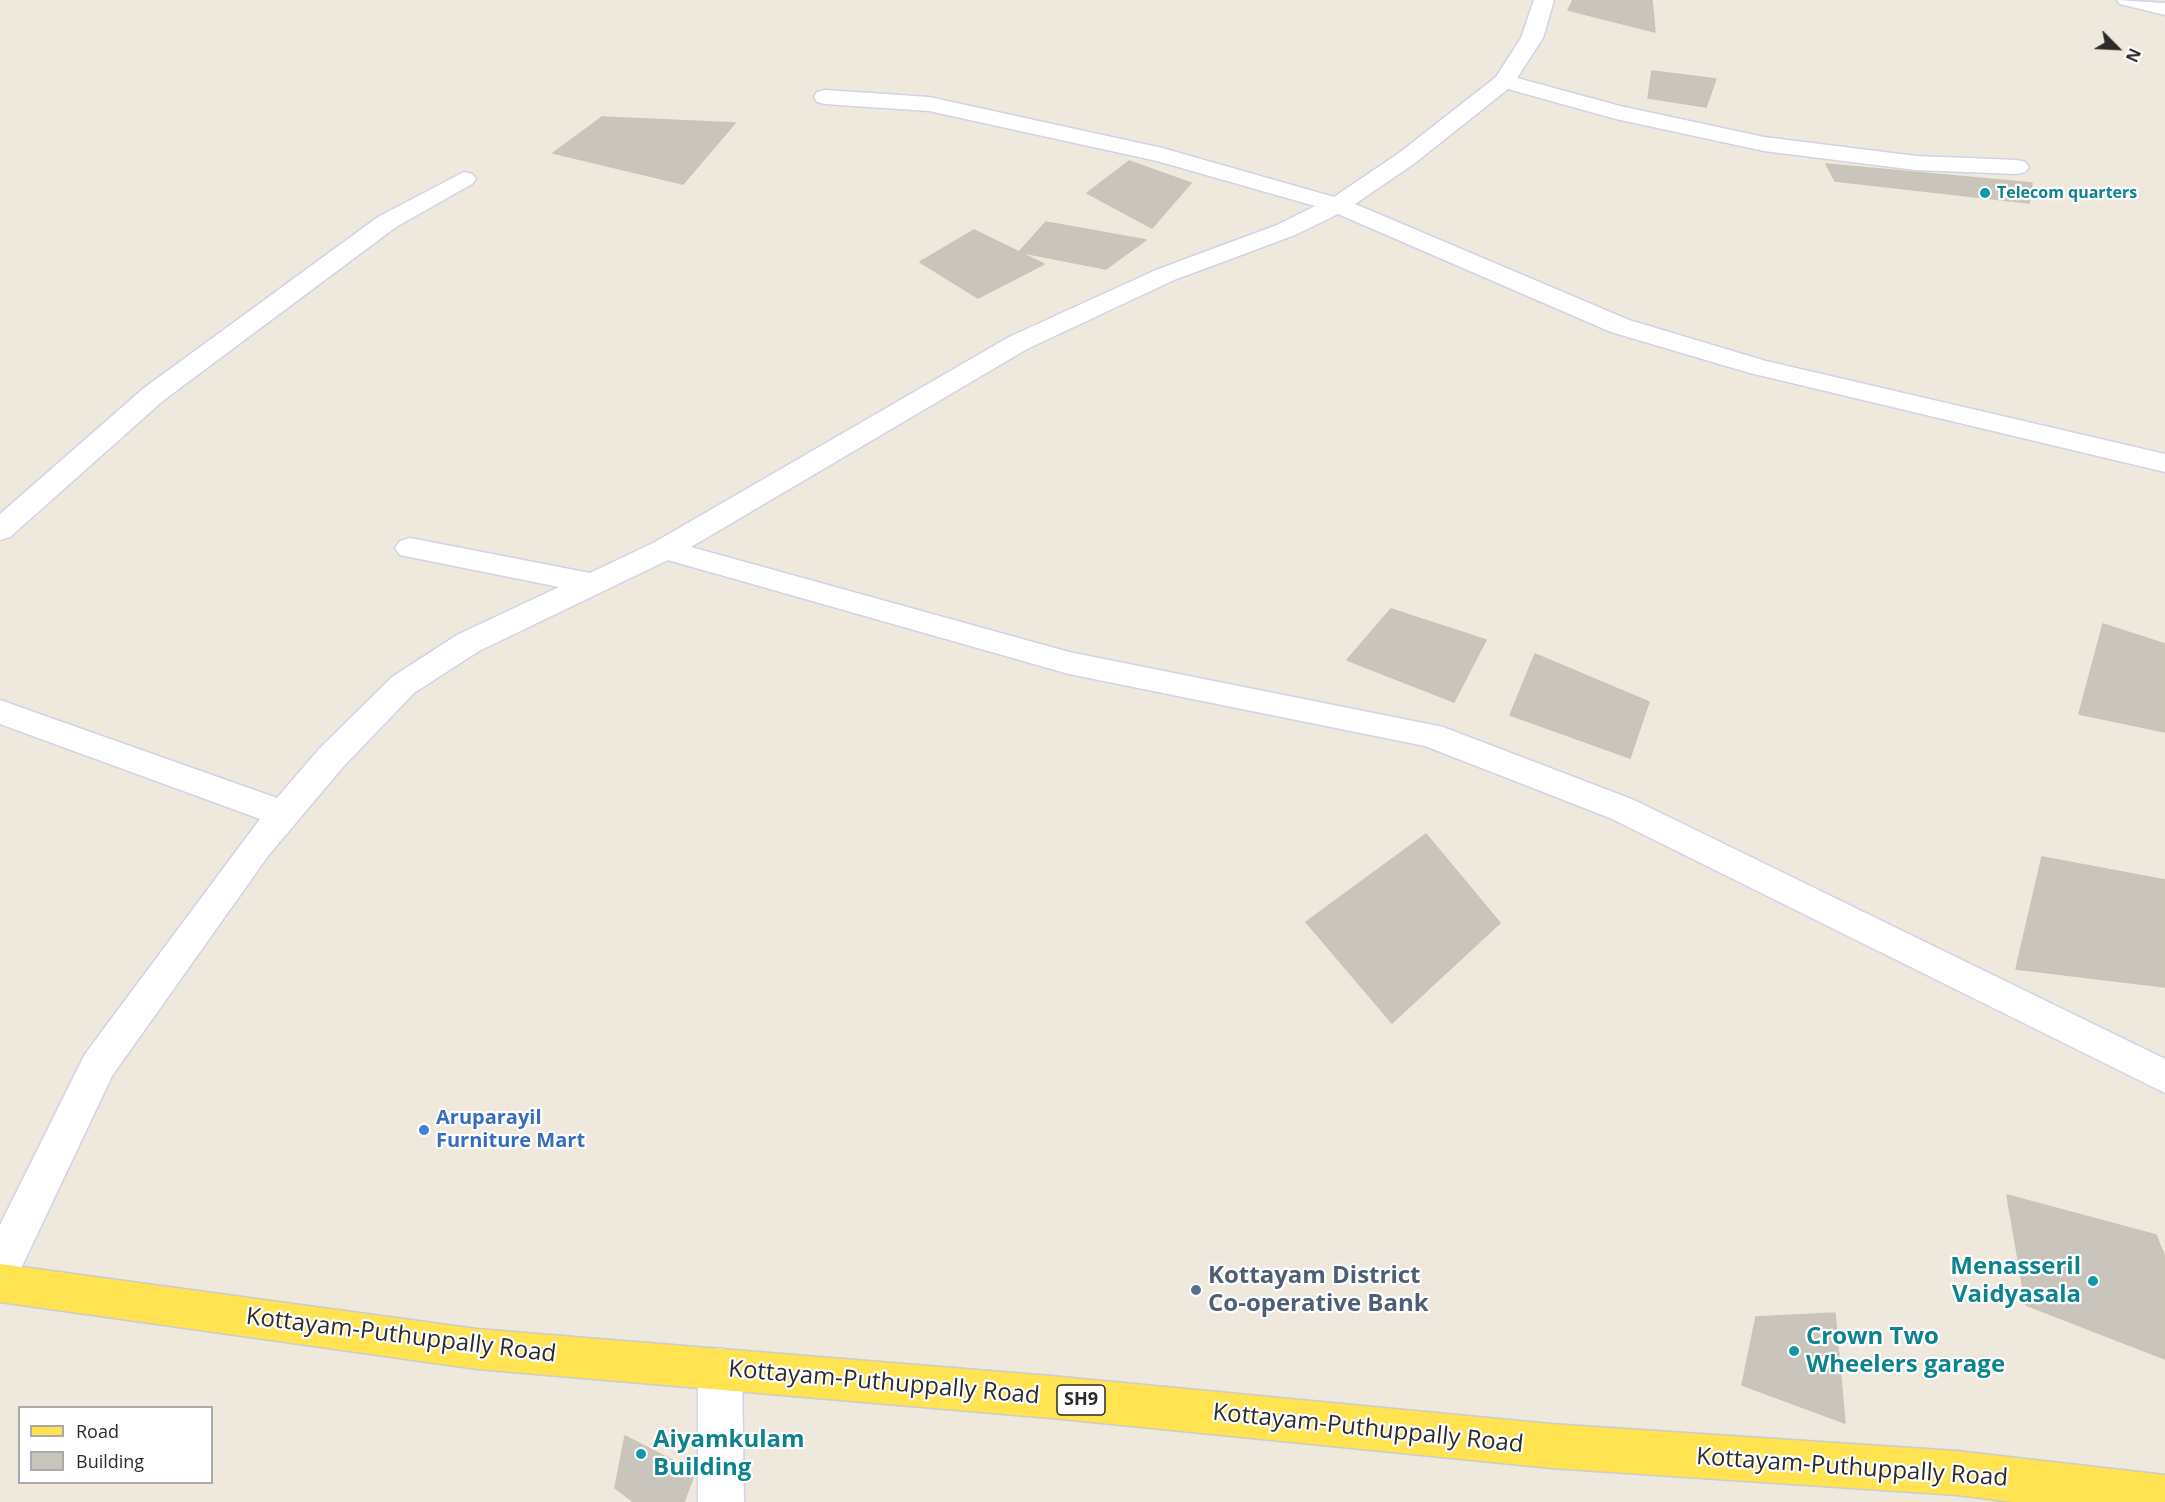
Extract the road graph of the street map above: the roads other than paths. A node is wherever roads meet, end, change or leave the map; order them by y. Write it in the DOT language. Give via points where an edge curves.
graph roads {
  1 [pos="1544,0"];
  2 [pos="2127,0"];
  3 [pos="2165,9"];
  4 [pos="1504,81"];
  5 [pos="825,97"];
  6 [pos="2017,167"];
  7 [pos="464,179"];
  8 [pos="1337,205"];
  9 [pos="2165,463"];
  10 [pos="0,530"];
  11 [pos="410,548"];
  12 [pos="665,549"];
  13 [pos="591,583"];
  14 [pos="0,712"];
  15 [pos="284,814"];
  16 [pos="2165,1077"];
  17 [pos="0,1268"];
  18 [pos="0,1283"];
  19 [pos="720,1369"];
  20 [pos="2165,1498"];
  21 [pos="721,1502"];
  1 -- 4 [label="street" via="1532,38"];
  2 -- 3 [label="street"];
  4 -- 6 [label="street" via="1616,112 1764,144 1916,163"];
  4 -- 8 [label="street" via="1407,158"];
  5 -- 8 [label="street" via="929,104 1162,155"];
  7 -- 10 [label="street" via="387,222 154,394"];
  8 -- 9 [label="street" via="1620,326 1759,367"];
  8 -- 12 [label="street" via="1286,230 1165,275 1018,343"];
  11 -- 13 [label="street"];
  12 -- 13 [label="street"];
  12 -- 16 [label="street" via="1069,663 1431,735 1622,809"];
  13 -- 15 [label="street" via="468,643 403,685 331,758"];
  14 -- 15 [label="street"];
  15 -- 17 [label="street" via="98,1065"];
  18 -- 19 [label="main road, Kottayam-Puthuppally Road / SH9" via="477,1349"];
  19 -- 20 [label="main road, Kottayam-Puthuppally Road / SH9" via="1551,1446 1958,1473"];
  19 -- 21 [label="street"];
}
